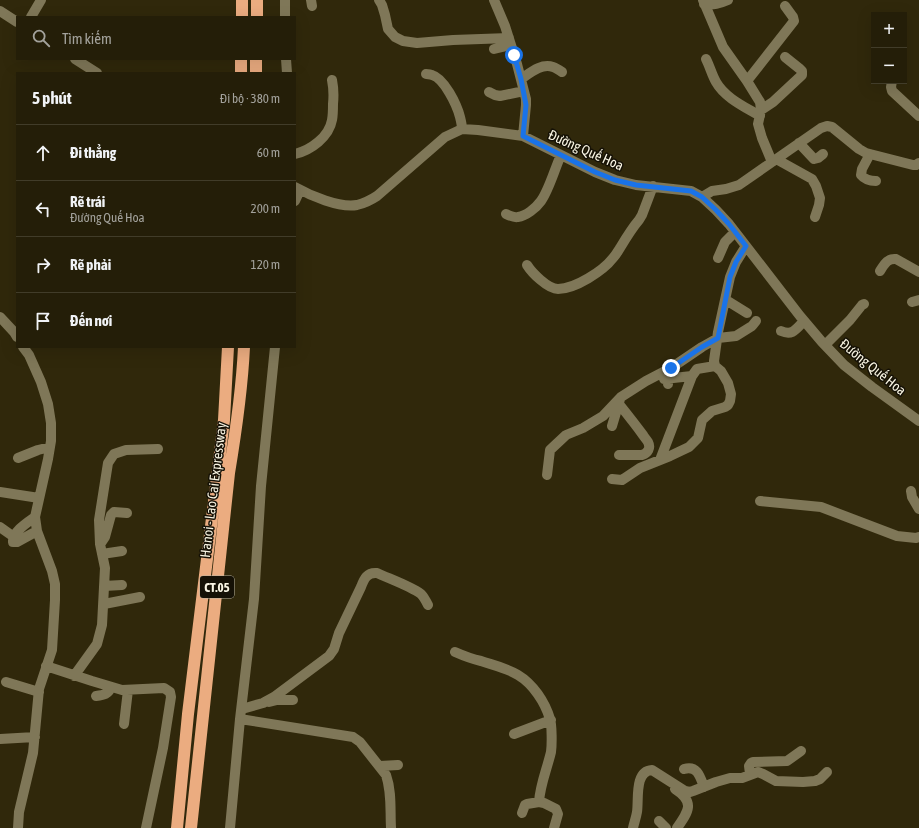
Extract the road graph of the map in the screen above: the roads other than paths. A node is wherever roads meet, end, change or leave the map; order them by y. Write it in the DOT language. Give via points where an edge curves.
graph roads {
  1 [pos="41,0"];
  2 [pos="242,0"];
  3 [pos="257,0"];
  4 [pos="285,0"];
  5 [pos="379,0"];
  6 [pos="494,0"];
  7 [pos="728,0"];
  8 [pos="703,2"];
  9 [pos="785,6"];
  10 [pos="0,10"];
  11 [pos="32,16"];
  12 [pos="242,16"];
  13 [pos="257,16"];
  14 [pos="285,16"];
  15 [pos="16,21"];
  16 [pos="510,41"];
  17 [pos="494,49"];
  18 [pos="785,57"];
  19 [pos="706,59"];
  20 [pos="77,60"];
  21 [pos="241,60"];
  22 [pos="256,60"];
  23 [pos="286,60"];
  24 [pos="95,72"];
  25 [pos="241,72"];
  26 [pos="256,72"];
  27 [pos="287,72"];
  28 [pos="562,72"];
  29 [pos="426,74"];
  30 [pos="521,79"];
  31 [pos="332,80"];
  32 [pos="747,81"];
  33 [pos="892,84"];
  34 [pos="524,91"];
  35 [pos="489,92"];
  36 [pos="760,113"];
  37 [pos="919,116"];
  38 [pos="462,129"];
  39 [pos="523,136"];
  40 [pos="799,143"];
  41 [pos="296,154"];
  42 [pos="823,154"];
  43 [pos="870,154"];
  44 [pos="561,155"];
  45 [pos="774,160"];
  46 [pos="919,163"];
  47 [pos="876,181"];
  48 [pos="653,186"];
  49 [pos="297,188"];
  50 [pos="702,197"];
  51 [pos="506,214"];
  52 [pos="815,217"];
  53 [pos="735,232"];
  54 [pos="746,246"];
  55 [pos="718,258"];
  56 [pos="527,265"];
  57 [pos="880,271"];
  58 [pos="919,272"];
  59 [pos="726,300"];
  60 [pos="864,304"];
  61 [pos="747,313"];
  62 [pos="0,317"];
  63 [pos="756,320"];
  64 [pos="804,321"];
  65 [pos="781,332"];
  66 [pos="16,335"];
  67 [pos="718,338"];
  68 [pos="825,345"];
  69 [pos="24,348"];
  70 [pos="228,348"];
  71 [pos="244,348"];
  72 [pos="275,348"];
  73 [pos="715,366"];
  74 [pos="671,368"];
  75 [pos="692,376"];
  76 [pos="646,381"];
  77 [pos="669,381"];
  78 [pos="620,401"];
  79 [pos="919,421"];
  80 [pos="612,426"];
  81 [pos="50,447"];
  82 [pos="158,449"];
  83 [pos="619,455"];
  84 [pos="18,458"];
  85 [pos="660,460"];
  86 [pos="547,475"];
  87 [pos="620,482"];
  88 [pos="911,491"];
  89 [pos="0,492"];
  90 [pos="40,498"];
  91 [pos="760,501"];
  92 [pos="919,509"];
  93 [pos="127,513"];
  94 [pos="35,517"];
  95 [pos="0,527"];
  96 [pos="37,531"];
  97 [pos="14,536"];
  98 [pos="919,536"];
  99 [pos="101,549"];
  100 [pos="122,551"];
  101 [pos="104,586"];
  102 [pos="122,586"];
  103 [pos="140,597"];
  104 [pos="104,604"];
  105 [pos="428,605"];
  106 [pos="455,652"];
  107 [pos="96,654"];
  108 [pos="85,661"];
  109 [pos="46,666"];
  110 [pos="74,676"];
  111 [pos="6,682"];
  112 [pos="112,687"];
  113 [pos="128,690"];
  114 [pos="39,692"];
  115 [pos="96,696"];
  116 [pos="292,700"];
  117 [pos="262,703"];
  118 [pos="242,709"];
  119 [pos="240,719"];
  120 [pos="551,720"];
  121 [pos="124,724"];
  122 [pos="514,734"];
  123 [pos="35,737"];
  124 [pos="0,739"];
  125 [pos="801,751"];
  126 [pos="398,765"];
  127 [pos="380,766"];
  128 [pos="684,769"];
  129 [pos="646,772"];
  130 [pos="827,772"];
  131 [pos="750,774"];
  132 [pos="704,787"];
  133 [pos="539,802"];
  134 [pos="522,813"];
  135 [pos="18,828"];
  136 [pos="146,828"];
  137 [pos="177,828"];
  138 [pos="191,828"];
  139 [pos="230,828"];
  140 [pos="391,828"];
  141 [pos="554,828"];
  142 [pos="633,828"];
  143 [pos="677,828"];
  1 -- 11 [label="street"];
  2 -- 12 [label="highway"];
  3 -- 13 [label="highway"];
  4 -- 14 [label="street"];
  5 -- 16 [label="street" via="388,30 403,41"];
  6 -- 16 [label="street"];
  7 -- 8 [label="street" via="712,5"];
  8 -- 32 [label="street" via="723,47"];
  9 -- 32 [label="street" via="794,21"];
  10 -- 15 [label="street"];
  16 -- 17 [label="street"];
  16 -- 30 [label="street"];
  18 -- 36 [label="street" via="802,71 802,75"];
  19 -- 36 [label="street" via="717,83 727,95 737,103"];
  20 -- 24 [label="street"];
  21 -- 25 [label="highway"];
  22 -- 26 [label="highway"];
  23 -- 27 [label="street"];
  28 -- 30 [label="street" via="553,67 537,68"];
  29 -- 38 [label="street" via="437,77 450,93 460,115"];
  30 -- 34 [label="street"];
  31 -- 41 [label="street" via="335,93 332,121 328,131 310,148"];
  32 -- 36 [label="street" via="760,102"];
  33 -- 37 [label="street" via="892,91"];
  34 -- 35 [label="street" via="500,96"];
  34 -- 39 [label="street" via="526,105"];
  36 -- 45 [label="street" via="758,124 762,138"];
  38 -- 39 [label="street, Đường Quế Hoa"];
  38 -- 49 [label="street" via="445,137 368,202 344,205 327,201"];
  39 -- 44 [label="street, Đường Quế Hoa"];
  40 -- 42 [label="street" via="814,159"];
  40 -- 43 [label="street" via="827,126"];
  40 -- 45 [label="street"];
  43 -- 46 [label="street" via="913,165"];
  43 -- 47 [label="street" via="861,175"];
  44 -- 48 [label="street, Đường Quế Hoa" via="615,180"];
  44 -- 51 [label="street" via="541,202 528,214 511,217"];
  45 -- 50 [label="street" via="739,185 712,191"];
  45 -- 52 [label="street" via="812,179 820,198"];
  48 -- 50 [label="street, Đường Quế Hoa" via="691,191"];
  48 -- 56 [label="street" via="639,220 614,258 597,273 582,282 559,289 553,288 536,276"];
  50 -- 53 [label="street, Đường Quế Hoa"];
  53 -- 54 [label="street, Đường Quế Hoa"];
  53 -- 55 [label="street" via="722,246"];
  54 -- 59 [label="street" via="730,277"];
  54 -- 64 [label="street, Đường Quế Hoa"];
  57 -- 58 [label="street" via="887,262 896,259"];
  59 -- 61 [label="street"];
  59 -- 67 [label="street"];
  60 -- 68 [label="street"];
  62 -- 66 [label="street"];
  63 -- 67 [label="street" via="752,326 736,336"];
  64 -- 65 [label="street" via="792,332"];
  64 -- 68 [label="street, Đường Quế Hoa"];
  67 -- 73 [label="street"];
  67 -- 74 [label="street"];
  68 -- 79 [label="street, Đường Quế Hoa" via="844,365"];
  69 -- 81 [label="street" via="41,382 48,404 51,423"];
  70 -- 137 [label="highway, Hanoi - Lao Cai Expressway / CT.05" via="224,420 188,714"];
  71 -- 138 [label="highway, Hanoi - Lao Cai Expressway / CT.05"];
  72 -- 118 [label="street" via="261,486 254,600"];
  73 -- 75 [label="street" via="697,369"];
  73 -- 85 [label="street" via="728,383 731,394 728,405 712,411 702,420 698,438 689,447"];
  74 -- 76 [label="street"];
  74 -- 77 [label="street"];
  75 -- 77 [label="street"];
  75 -- 85 [label="street"];
  76 -- 77 [label="street"];
  76 -- 78 [label="street"];
  78 -- 80 [label="street"];
  78 -- 83 [label="street" via="649,447 646,454"];
  78 -- 86 [label="street" via="603,416 566,435 550,450"];
  81 -- 84 [label="street"];
  81 -- 90 [label="street"];
  82 -- 99 [label="street" via="126,450 114,454 108,463 99,520"];
  85 -- 87 [label="street" via="640,468"];
  88 -- 92 [label="street"];
  89 -- 90 [label="street"];
  90 -- 94 [label="street"];
  91 -- 98 [label="street" via="821,507 897,536"];
  93 -- 99 [label="street" via="114,512 111,515"];
  94 -- 96 [label="street"];
  94 -- 97 [label="street"];
  95 -- 97 [label="street"];
  96 -- 97 [label="street" via="17,542 12,541"];
  96 -- 109 [label="street" via="55,584 52,650"];
  99 -- 100 [label="street"];
  99 -- 101 [label="street" via="105,568"];
  101 -- 102 [label="street"];
  101 -- 104 [label="street"];
  103 -- 104 [label="street"];
  104 -- 108 [label="street" via="102,625 96,644"];
  105 -- 117 [label="street" via="420,594 409,588 377,573 367,576 329,656"];
  106 -- 120 [label="street" via="518,675 536,692"];
  107 -- 108 [label="street"];
  108 -- 110 [label="street"];
  109 -- 110 [label="street"];
  109 -- 114 [label="street"];
  110 -- 112 [label="street"];
  111 -- 114 [label="street"];
  112 -- 113 [label="street"];
  112 -- 115 [label="street" via="106,694"];
  113 -- 121 [label="street"];
  113 -- 136 [label="street" via="164,688 170,692 171,697"];
  114 -- 123 [label="street"];
  116 -- 117 [label="street"];
  117 -- 118 [label="street"];
  118 -- 119 [label="street"];
  119 -- 127 [label="street" via="353,737"];
  119 -- 139 [label="street"];
  120 -- 122 [label="street"];
  120 -- 133 [label="street" via="551,751"];
  123 -- 124 [label="street"];
  123 -- 135 [label="street"];
  125 -- 131 [label="street" via="787,761 753,762"];
  126 -- 127 [label="street"];
  127 -- 140 [label="street" via="388,780"];
  128 -- 132 [label="street" via="689,767 696,771"];
  129 -- 132 [label="street" via="652,770 684,791 690,792"];
  129 -- 142 [label="street" via="638,784 637,813"];
  129 -- 143 [label="street" via="659,778 686,799 688,811"];
  130 -- 131 [label="street" via="820,779 803,782 776,781 758,772"];
  131 -- 132 [label="street"];
  133 -- 134 [label="street" via="525,805"];
  133 -- 141 [label="street" via="556,809 558,814"];
}
